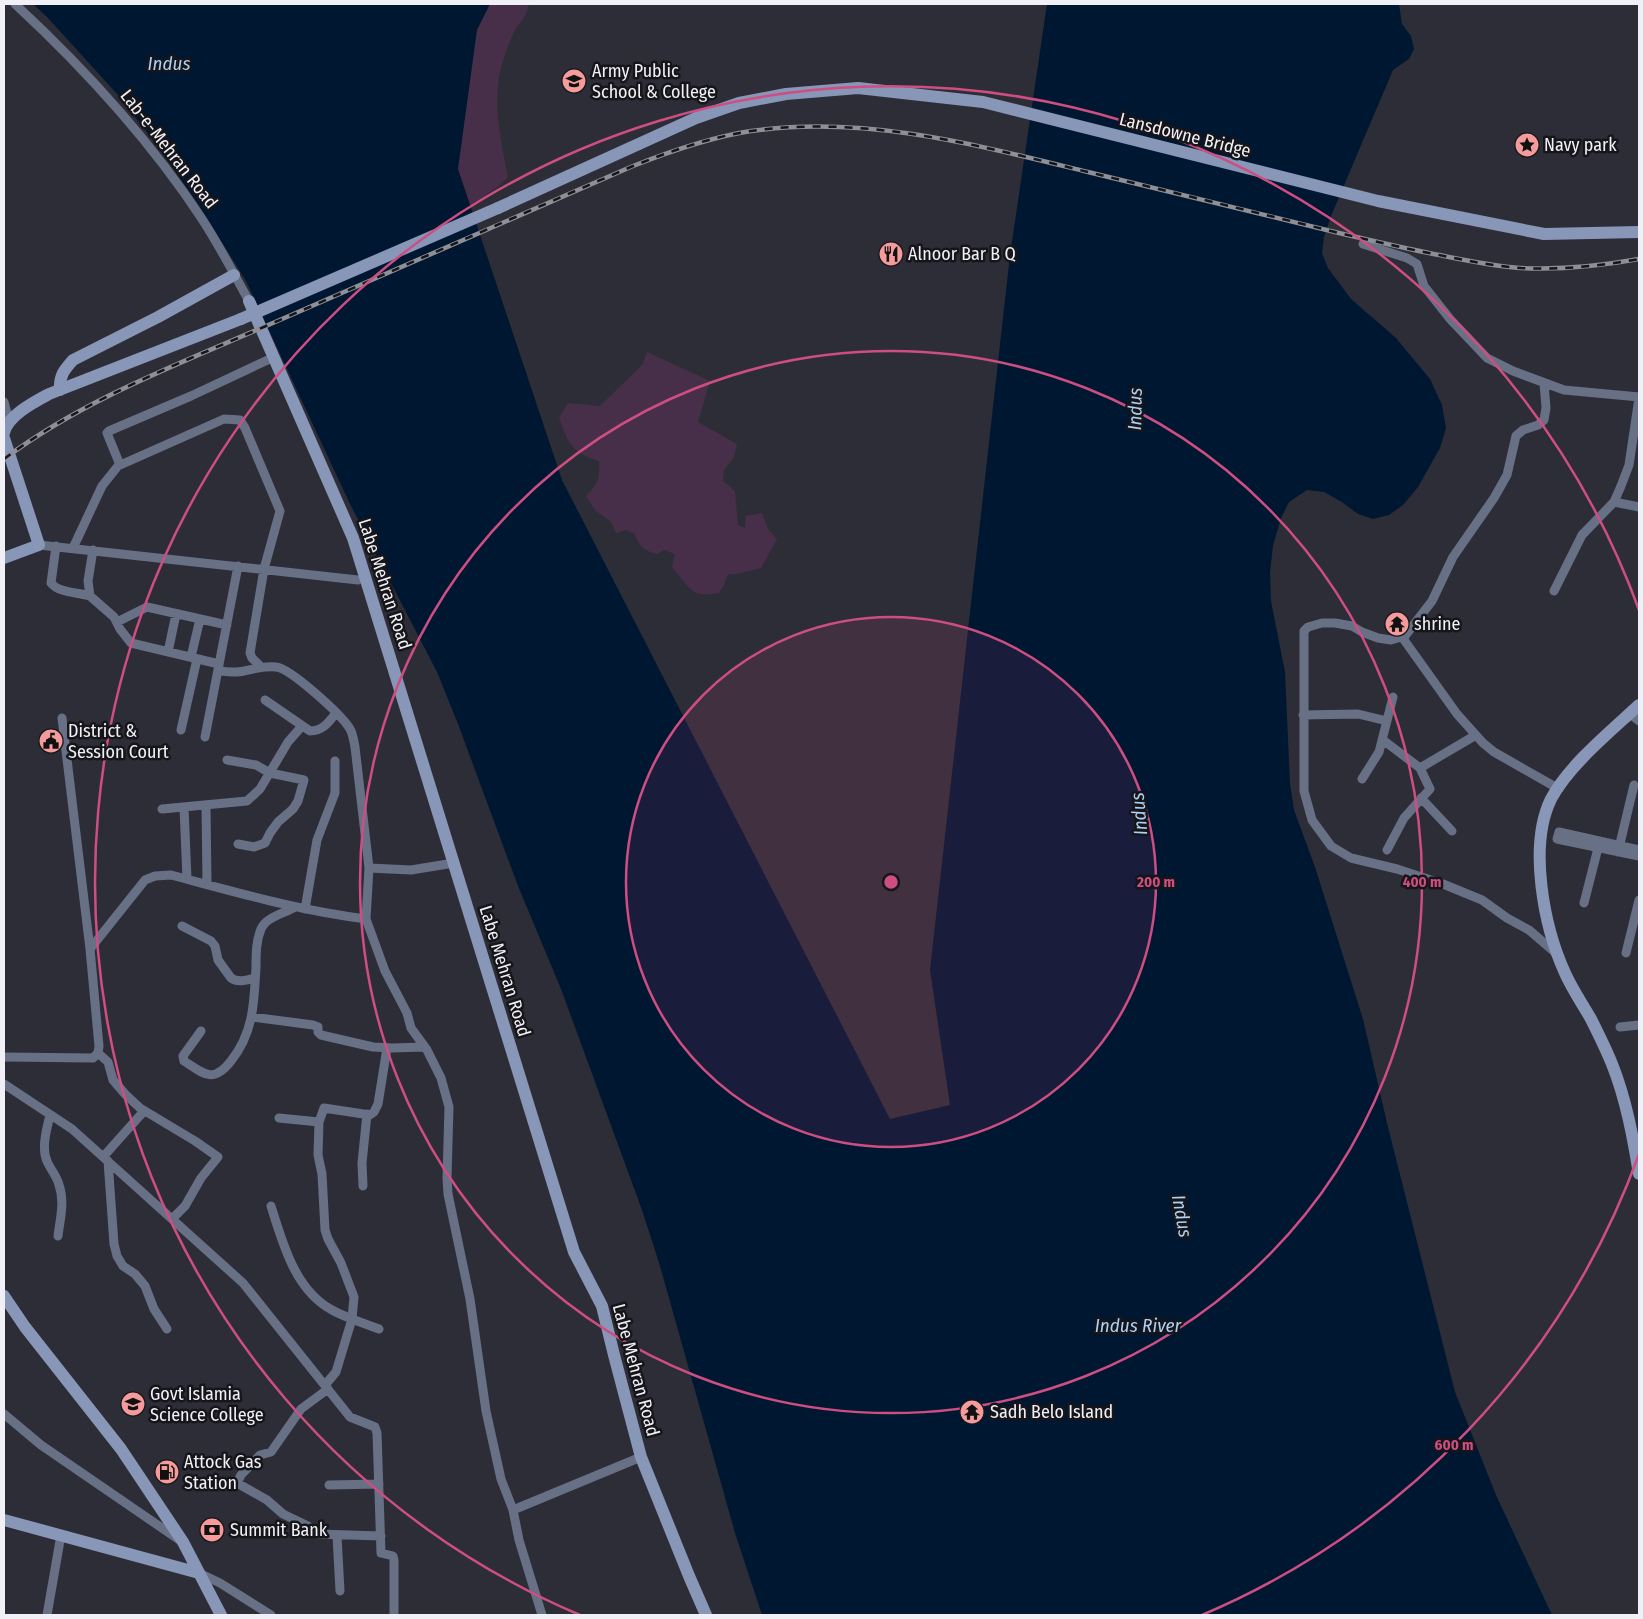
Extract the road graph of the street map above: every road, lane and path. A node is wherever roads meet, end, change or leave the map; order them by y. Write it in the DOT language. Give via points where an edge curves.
graph roads {
  1 [pos="15,4"];
  2 [pos="1639,232"];
  3 [pos="1363,244"];
  4 [pos="234,275"];
  5 [pos="249,301"];
  6 [pos="266,338"];
  7 [pos="274,357"];
  8 [pos="1544,383"];
  9 [pos="60,390"];
  10 [pos="1639,397"];
  11 [pos="4,402"];
  12 [pos="5,429"];
  13 [pos="1636,448"];
  14 [pos="120,465"];
  15 [pos="1614,502"];
  16 [pos="1639,508"];
  17 [pos="39,545"];
  18 [pos="56,546"];
  19 [pos="73,548"];
  20 [pos="93,550"];
  21 [pos="4,558"];
  22 [pos="238,566"];
  23 [pos="264,569"];
  24 [pos="358,580"];
  25 [pos="1554,591"];
  26 [pos="90,596"];
  27 [pos="176,614"];
  28 [pos="200,619"];
  29 [pos="117,622"];
  30 [pos="227,625"];
  31 [pos="1402,637"];
  32 [pos="168,652"];
  33 [pos="194,658"];
  34 [pos="219,667"];
  35 [pos="261,667"];
  36 [pos="1393,697"];
  37 [pos="265,700"];
  38 [pos="336,713"];
  39 [pos="1636,713"];
  40 [pos="1303,715"];
  41 [pos="62,718"];
  42 [pos="1387,721"];
  43 [pos="302,726"];
  44 [pos="181,730"];
  45 [pos="1476,735"];
  46 [pos="205,737"];
  47 [pos="1383,740"];
  48 [pos="227,760"];
  49 [pos="335,760"];
  50 [pos="1420,768"];
  51 [pos="270,773"];
  52 [pos="1362,779"];
  53 [pos="1634,785"];
  54 [pos="1558,789"];
  55 [pos="1421,798"];
  56 [pos="206,805"];
  57 [pos="184,807"];
  58 [pos="162,810"];
  59 [pos="1452,831"];
  60 [pos="238,844"];
  61 [pos="1598,848"];
  62 [pos="1619,849"];
  63 [pos="1387,850"];
  64 [pos="1639,850"];
  65 [pos="1639,856"];
  66 [pos="454,863"];
  67 [pos="369,868"];
  68 [pos="187,879"];
  69 [pos="207,884"];
  70 [pos="1639,900"];
  71 [pos="1584,903"];
  72 [pos="294,907"];
  73 [pos="305,909"];
  74 [pos="366,919"];
  75 [pos="182,926"];
  76 [pos="90,949"];
  77 [pos="1626,953"];
  78 [pos="1557,954"];
  79 [pos="255,978"];
  80 [pos="252,1017"];
  81 [pos="1639,1025"];
  82 [pos="1620,1027"];
  83 [pos="201,1031"];
  84 [pos="424,1046"];
  85 [pos="387,1048"];
  86 [pos="98,1053"];
  87 [pos="4,1057"];
  88 [pos="4,1084"];
  89 [pos="144,1111"];
  90 [pos="50,1114"];
  91 [pos="366,1114"];
  92 [pos="279,1118"];
  93 [pos="319,1122"];
  94 [pos="106,1159"];
  95 [pos="1639,1174"];
  96 [pos="363,1186"];
  97 [pos="271,1206"];
  98 [pos="172,1219"];
  99 [pos="58,1236"];
  100 [pos="5,1299"];
  101 [pos="352,1319"];
  102 [pos="167,1329"];
  103 [pos="379,1329"];
  104 [pos="326,1387"];
  105 [pos="4,1414"];
  106 [pos="641,1457"];
  107 [pos="379,1484"];
  108 [pos="329,1485"];
  109 [pos="513,1510"];
  110 [pos="4,1520"];
  111 [pos="61,1535"];
  112 [pos="336,1536"];
  113 [pos="381,1536"];
  114 [pos="183,1542"];
  115 [pos="199,1573"];
  116 [pos="340,1591"];
  117 [pos="47,1615"];
  118 [pos="221,1615"];
  119 [pos="271,1615"];
  120 [pos="394,1615"];
  121 [pos="542,1615"];
  122 [pos="706,1615"];
  1 -- 4 [label="street, Lab-e-Mehran Road" via="88,76 152,151 202,219"];
  2 -- 9 [label="main road, Lansdowne Bridge, bridge" via="1544,234 1378,201 983,102 858,88 786,94 738,103 696,118 241,319"];
  3 -- 8 [label="street" via="1412,261 1418,267 1424,286 1487,358"];
  4 -- 5 [label="street, Lab-e-Mehran Road"];
  4 -- 9 [label="main road" via="158,318 73,360 59,380"];
  5 -- 6 [label="main road, Lab-e-Mehran Road"];
  6 -- 7 [label="main road, Labe Mehran Road"];
  7 -- 14 [label="street" via="107,433"];
  7 -- 66 [label="main road, Labe Mehran Road" via="353,538"];
  8 -- 10 [label="street" via="1564,390"];
  8 -- 31 [label="street" via="1544,420 1516,436 1507,475 1494,498 1453,556 1432,601"];
  9 -- 12 [label="main road, Lansdowne Bridge" via="32,404"];
  10 -- 13 [label="street"];
  11 -- 12 [label="street"];
  12 -- 17 [label="main road"];
  13 -- 15 [label="street"];
  14 -- 19 [label="street" via="102,486"];
  14 -- 23 [label="street" via="224,418 240,420 280,511"];
  15 -- 16 [label="street"];
  15 -- 25 [label="street" via="1582,535"];
  17 -- 18 [label="street"];
  17 -- 21 [label="main road"];
  18 -- 19 [label="street"];
  18 -- 26 [label="street" via="51,583 72,593"];
  19 -- 20 [label="street"];
  20 -- 22 [label="street"];
  20 -- 26 [label="street" via="88,581"];
  22 -- 23 [label="street"];
  22 -- 30 [label="street"];
  23 -- 24 [label="street"];
  23 -- 35 [label="street" via="250,653"];
  26 -- 29 [label="street"];
  27 -- 28 [label="street"];
  27 -- 29 [label="street" via="147,607"];
  27 -- 32 [label="street"];
  28 -- 30 [label="street"];
  28 -- 33 [label="street"];
  29 -- 32 [label="street" via="131,643"];
  30 -- 34 [label="street"];
  31 -- 40 [label="street" via="1391,640 1378,638 1352,626 1335,623 1308,627 1304,632"];
  31 -- 45 [label="street" via="1457,714"];
  32 -- 33 [label="street"];
  33 -- 34 [label="street"];
  33 -- 44 [label="street"];
  34 -- 35 [label="street" via="230,673 239,673"];
  34 -- 46 [label="street"];
  35 -- 38 [label="street" via="285,670"];
  36 -- 42 [label="street"];
  37 -- 43 [label="street"];
  38 -- 43 [label="street" via="317,731"];
  38 -- 67 [label="street" via="350,729 355,748"];
  39 -- 54 [label="main road" via="1571,770"];
  40 -- 42 [label="street" via="1358,714"];
  40 -- 78 [label="street" via="1304,791 1312,820 1331,846 1351,858 1397,869 1482,900 1529,930"];
  41 -- 76 [label="street"];
  42 -- 47 [label="street"];
  43 -- 51 [label="street" via="288,742"];
  45 -- 50 [label="street"];
  45 -- 54 [label="street" via="1494,752"];
  47 -- 50 [label="street"];
  47 -- 52 [label="street"];
  48 -- 51 [label="street" via="256,765"];
  49 -- 73 [label="street" via="335,793 317,840"];
  50 -- 55 [label="street" via="1430,789"];
  51 -- 56 [label="street" via="247,801"];
  51 -- 60 [label="street" via="304,780 298,801 278,822 265,843 254,847"];
  53 -- 62 [label="street"];
  54 -- 78 [label="main road" via="1543,821 1539,852 1542,894"];
  55 -- 59 [label="street"];
  55 -- 63 [label="street" via="1404,818"];
  56 -- 57 [label="street"];
  56 -- 69 [label="street"];
  57 -- 58 [label="street"];
  57 -- 68 [label="street"];
  61 -- 62 [label="street"];
  61 -- 62 [label="street" via="1558,839 1559,832"];
  61 -- 71 [label="street"];
  62 -- 64 [label="street"];
  62 -- 65 [label="street"];
  66 -- 67 [label="street" via="411,870"];
  66 -- 106 [label="main road, Labe Mehran Road" via="574,1252 602,1306"];
  67 -- 74 [label="street"];
  68 -- 69 [label="street"];
  68 -- 76 [label="street" via="171,875 145,880"];
  69 -- 72 [label="street"];
  70 -- 77 [label="street"];
  72 -- 73 [label="street"];
  72 -- 79 [label="street" via="269,919 261,928"];
  73 -- 74 [label="street"];
  74 -- 84 [label="street" via="411,1028"];
  75 -- 79 [label="street" via="211,941 230,978 244,981"];
  76 -- 86 [label="street"];
  78 -- 95 [label="main road" via="1612,1064 1631,1128"];
  79 -- 80 [label="street"];
  80 -- 83 [label="street" via="237,1054 220,1073 212,1076 184,1061 183,1056"];
  80 -- 85 [label="street" via="313,1025 318,1027 321,1035"];
  81 -- 82 [label="street"];
  84 -- 85 [label="street"];
  84 -- 109 [label="street" via="441,1078 449,1107 448,1194 470,1299 486,1412 501,1479"];
  85 -- 91 [label="street" via="378,1104 374,1112"];
  86 -- 87 [label="street" via="92,1058"];
  86 -- 89 [label="street" via="108,1062 113,1080"];
  88 -- 90 [label="street"];
  89 -- 94 [label="street"];
  89 -- 98 [label="street" via="218,1157 200,1178 186,1206"];
  90 -- 94 [label="street"];
  90 -- 99 [label="street" via="44,1153 62,1196"];
  91 -- 93 [label="street" via="324,1108"];
  91 -- 96 [label="street"];
  92 -- 93 [label="street"];
  93 -- 101 [label="street" via="318,1155 325,1230 354,1297"];
  94 -- 98 [label="street"];
  94 -- 102 [label="street" via="117,1256 123,1266 142,1281"];
  97 -- 101 [label="street" via="290,1260 302,1281 323,1304"];
  98 -- 104 [label="street" via="243,1283"];
  100 -- 114 [label="main road" via="121,1449"];
  101 -- 103 [label="street"];
  101 -- 104 [label="street" via="336,1372"];
  104 -- 107 [label="street" via="350,1417 375,1427"];
  104 -- 112 [label="street" via="301,1409 271,1452 260,1455 237,1483 318,1534"];
  105 -- 114 [label="street" via="41,1444"];
  106 -- 109 [label="street"];
  106 -- 122 [label="main road, Labe Mehran Road"];
  107 -- 108 [label="street"];
  107 -- 113 [label="street"];
  109 -- 121 [label="street"];
  110 -- 111 [label="main road"];
  111 -- 115 [label="main road"];
  111 -- 117 [label="street"];
  112 -- 113 [label="street"];
  112 -- 116 [label="street"];
  113 -- 120 [label="street" via="381,1553 392,1556 394,1560"];
  114 -- 115 [label="main road"];
  115 -- 118 [label="main road"];
  115 -- 119 [label="street"];
}
